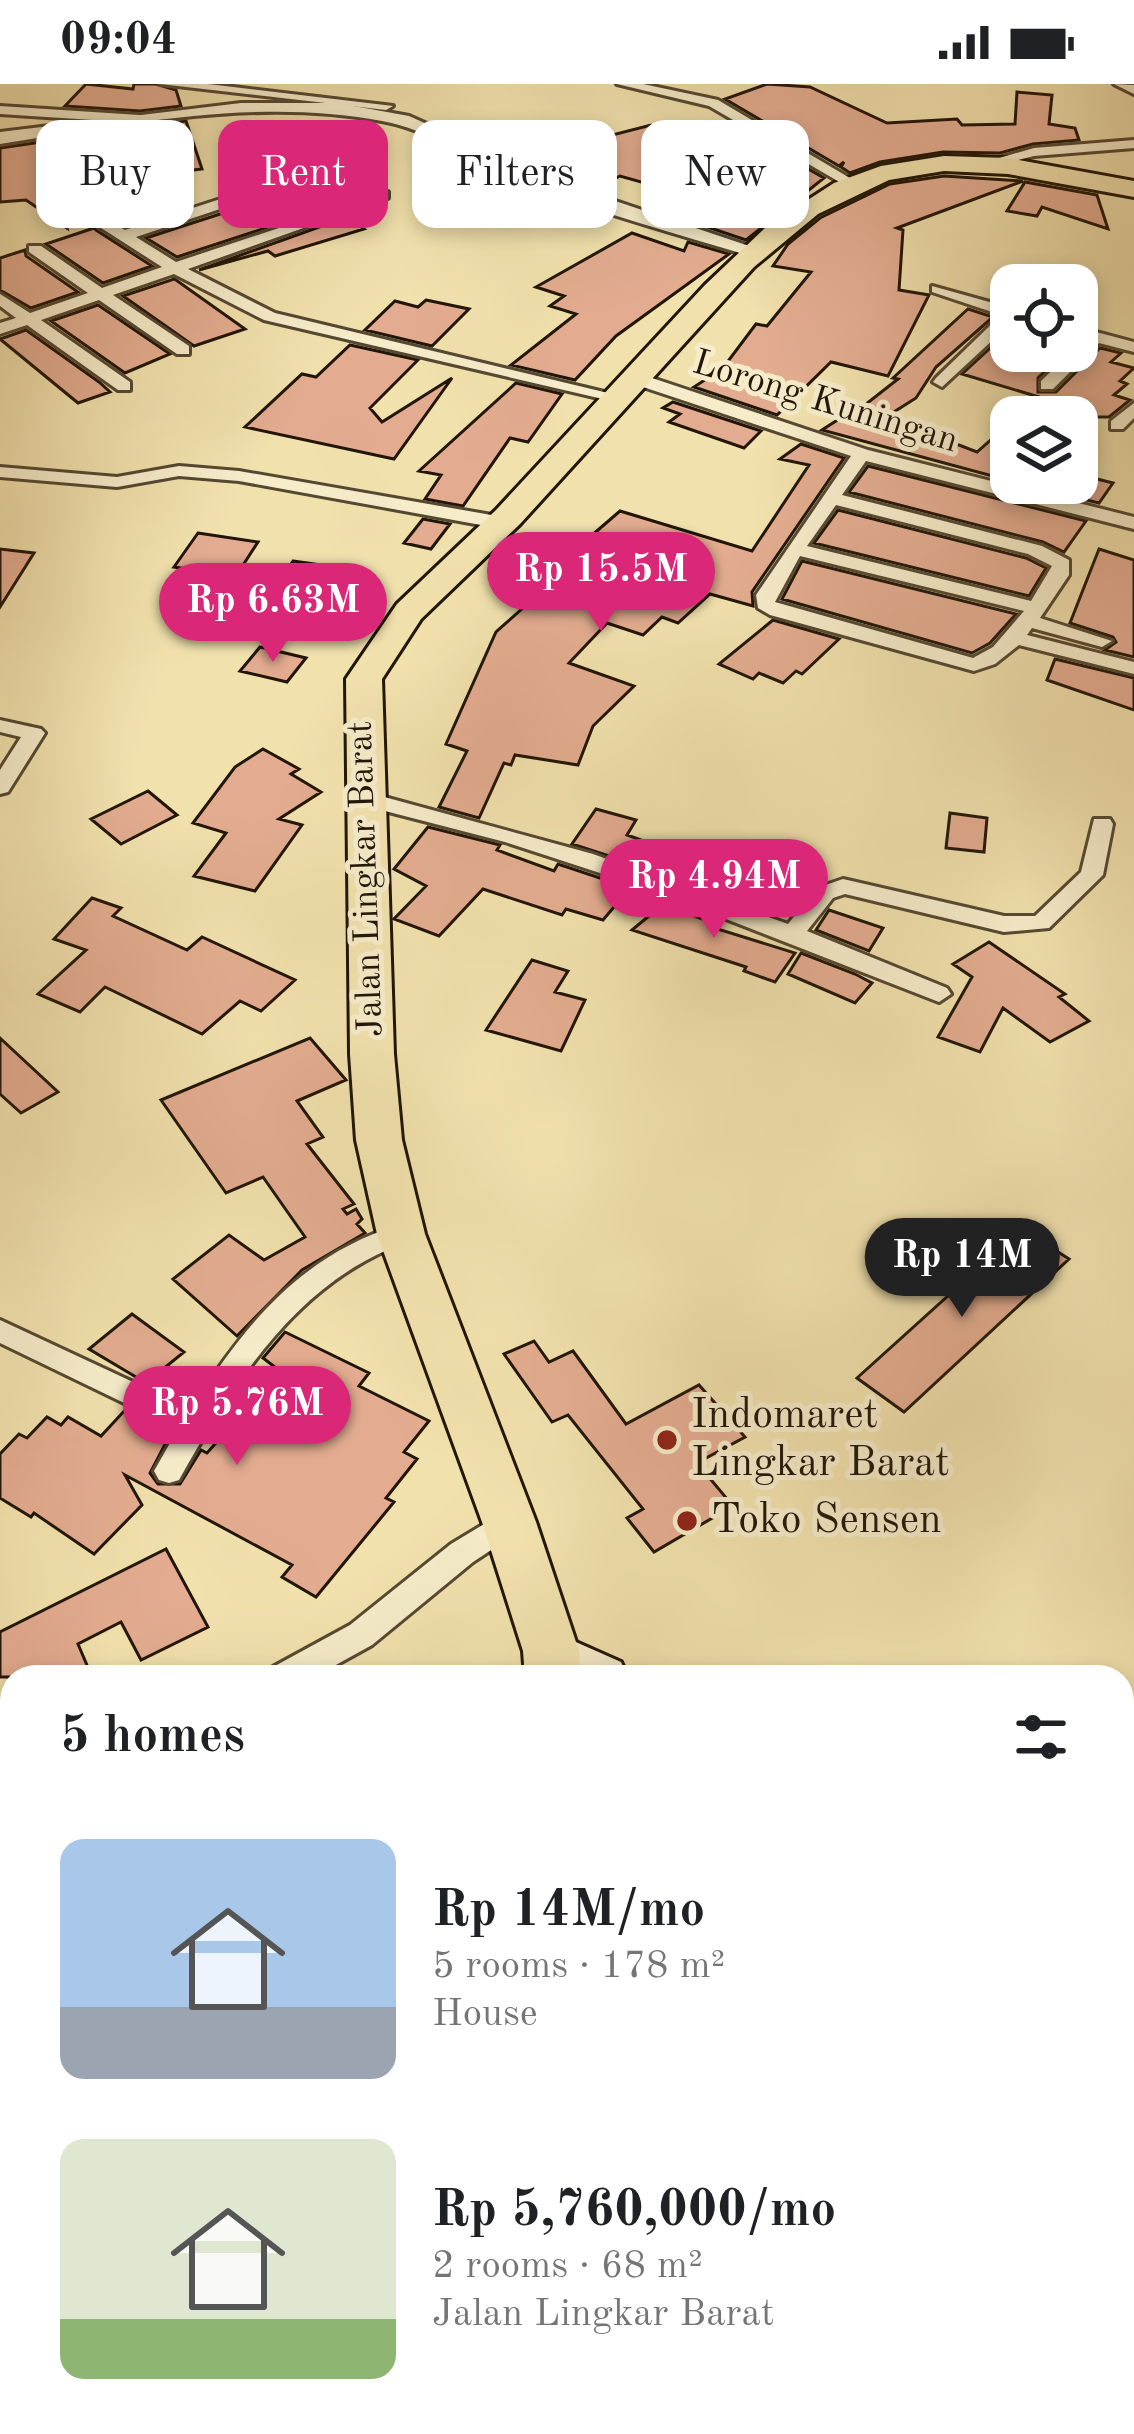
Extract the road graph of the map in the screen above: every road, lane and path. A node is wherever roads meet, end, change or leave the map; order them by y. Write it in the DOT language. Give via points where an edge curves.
graph roads {
  1 [pos="167,84"];
  2 [pos="624,84"];
  3 [pos="1121,84"];
  4 [pos="1134,90"];
  5 [pos="300,95"];
  6 [pos="386,106"];
  7 [pos="0,110"];
  8 [pos="281,110"];
  9 [pos="139,119"];
  10 [pos="0,138"];
  11 [pos="1134,144"];
  12 [pos="989,163"];
  13 [pos="853,184"];
  14 [pos="1134,189"];
  15 [pos="218,205"];
  16 [pos="112,228"];
  17 [pos="286,228"];
  18 [pos="126,236"];
  19 [pos="35,249"];
  20 [pos="758,252"];
  21 [pos="172,267"];
  22 [pos="938,289"];
  23 [pos="97,293"];
  24 [pos="0,299"];
  25 [pos="990,307"];
  26 [pos="26,318"];
  27 [pos="0,329"];
  28 [pos="990,335"];
  29 [pos="1098,338"];
  30 [pos="1134,347"];
  31 [pos="183,350"];
  32 [pos="1057,372"];
  33 [pos="942,382"];
  34 [pos="1047,385"];
  35 [pos="124,386"];
  36 [pos="628,389"];
  37 [pos="1134,408"];
  38 [pos="1118,425"];
  39 [pos="862,454"];
  40 [pos="0,472"];
  41 [pos="832,498"];
  42 [pos="503,523"];
  43 [pos="1134,523"];
  44 [pos="798,550"];
  45 [pos="1024,622"];
  46 [pos="1134,649"];
  47 [pos="1134,668"];
  48 [pos="0,726"];
  49 [pos="0,787"];
  50 [pos="366,799"];
  51 [pos="1102,824"];
  52 [pos="793,933"];
  53 [pos="939,994"];
  54 [pos="401,1234"];
  55 [pos="0,1330"];
  56 [pos="195,1424"];
  57 [pos="169,1471"];
  58 [pos="509,1522"];
  59 [pos="552,1664"];
  60 [pos="306,1665"];
  1 -- 5 [label="street"];
  2 -- 13 [label="street" via="713,103"];
  3 -- 4 [label="street"];
  5 -- 6 [label="street"];
  5 -- 8 [label="street"];
  7 -- 9 [label="street"];
  8 -- 9 [label="street"];
  8 -- 20 [label="street" via="405,120 538,181"];
  9 -- 10 [label="street"];
  11 -- 12 [label="street"];
  12 -- 13 [label="highway, Jalan Lingkar Barat" via="912,167"];
  12 -- 14 [label="highway, Jalan Lingkar Barat"];
  13 -- 20 [label="highway, Jalan Lingkar Barat"];
  15 -- 18 [label="street"];
  16 -- 18 [label="street, Lorong Kuningan"];
  17 -- 21 [label="street"];
  18 -- 21 [label="street, Lorong Kuningan"];
  19 -- 23 [label="street"];
  20 -- 36 [label="highway, Jalan Lingkar Barat"];
  21 -- 23 [label="street"];
  21 -- 36 [label="street, Lorong Kuningan" via="270,317"];
  22 -- 25 [label="street"];
  23 -- 26 [label="street"];
  23 -- 31 [label="street"];
  24 -- 26 [label="street"];
  26 -- 27 [label="street"];
  26 -- 35 [label="street"];
  28 -- 33 [label="street"];
  29 -- 30 [label="street"];
  32 -- 34 [label="street"];
  36 -- 39 [label="street, Lorong Kuningan"];
  36 -- 42 [label="highway, Jalan Lingkar Barat"];
  37 -- 38 [label="street"];
  39 -- 41 [label="street"];
  39 -- 43 [label="street, Lorong Kuningan"];
  40 -- 42 [label="street" via="117,482 178,471 238,476"];
  41 -- 44 [label="street"];
  41 -- 45 [label="street" via="1053,557 1062,567"];
  42 -- 50 [label="highway, Jalan Lingkar Barat" via="377,649 362,704"];
  44 -- 45 [label="street"];
  44 -- 45 [label="street" via="766,595 777,611 974,665"];
  45 -- 46 [label="street"];
  45 -- 47 [label="street"];
  48 -- 49 [label="street" via="34,733"];
  50 -- 52 [label="street" via="531,840"];
  50 -- 54 [label="highway, Jalan Lingkar Barat" via="377,1119"];
  51 -- 52 [label="street" via="1092,875 1041,923 1004,924 843,886 824,893"];
  52 -- 53 [label="street"];
  54 -- 56 [label="street" via="354,1251 312,1280"];
  54 -- 58 [label="highway, Jalan Lingkar Barat"];
  55 -- 56 [label="street"];
  56 -- 57 [label="street"];
  58 -- 59 [label="highway, Jalan Lingkar Barat"];
  58 -- 60 [label="street" via="361,1635"];
}
